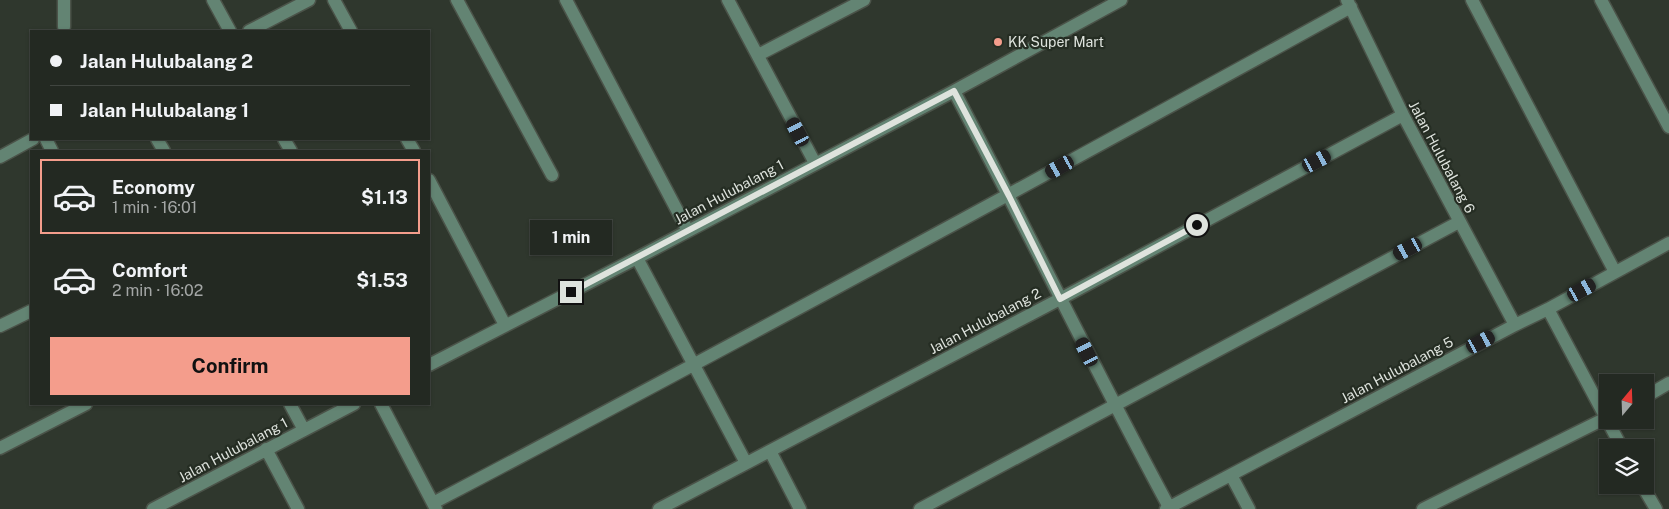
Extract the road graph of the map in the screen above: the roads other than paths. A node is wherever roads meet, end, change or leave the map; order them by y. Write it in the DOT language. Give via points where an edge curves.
graph roads {
  1 [pos="64,0"];
  2 [pos="214,0"];
  3 [pos="308,0"];
  4 [pos="334,0"];
  5 [pos="457,0"];
  6 [pos="566,0"];
  7 [pos="728,0"];
  8 [pos="864,0"];
  9 [pos="1121,0"];
  10 [pos="1472,0"];
  11 [pos="1601,0"];
  12 [pos="1349,3"];
  13 [pos="64,27"];
  14 [pos="229,30"];
  15 [pos="251,30"];
  16 [pos="350,30"];
  17 [pos="758,55"];
  18 [pos="954,91"];
  19 [pos="1402,115"];
  20 [pos="1669,127"];
  21 [pos="31,140"];
  22 [pos="0,157"];
  23 [pos="815,163"];
  24 [pos="552,175"];
  25 [pos="430,182"];
  26 [pos="1009,196"];
  27 [pos="1459,222"];
  28 [pos="688,231"];
  29 [pos="1669,242"];
  30 [pos="637,258"];
  31 [pos="1616,272"];
  32 [pos="1060,299"];
  33 [pos="1548,309"];
  34 [pos="30,311"];
  35 [pos="505,325"];
  36 [pos="1515,325"];
  37 [pos="0,326"];
  38 [pos="430,364"];
  39 [pos="694,366"];
  40 [pos="1669,383"];
  41 [pos="1654,391"];
  42 [pos="84,405"];
  43 [pos="291,405"];
  44 [pos="352,405"];
  45 [pos="382,405"];
  46 [pos="1114,405"];
  47 [pos="1599,405"];
  48 [pos="1599,421"];
  49 [pos="304,430"];
  50 [pos="0,448"];
  51 [pos="266,449"];
  52 [pos="770,450"];
  53 [pos="746,463"];
  54 [pos="1231,476"];
  55 [pos="1647,494"];
  56 [pos="679,504"];
  57 [pos="435,506"];
  58 [pos="1167,508"];
  59 [pos="153,509"];
  60 [pos="298,509"];
  61 [pos="659,509"];
  62 [pos="800,509"];
  63 [pos="920,509"];
  64 [pos="1249,509"];
  65 [pos="1423,509"];
  66 [pos="1656,509"];
  1 -- 13 [label="street"];
  2 -- 14 [label="street"];
  3 -- 15 [label="street"];
  4 -- 16 [label="street"];
  5 -- 24 [label="street"];
  6 -- 28 [label="street"];
  7 -- 17 [label="street"];
  8 -- 17 [label="street"];
  9 -- 18 [label="street, Jalan Hulubalang 1"];
  10 -- 31 [label="street"];
  11 -- 20 [label="street"];
  12 -- 19 [label="street, Jalan Hulubalang 6"];
  12 -- 26 [label="street"];
  17 -- 23 [label="street"];
  18 -- 23 [label="street, Jalan Hulubalang 1"];
  18 -- 26 [label="street"];
  19 -- 27 [label="street, Jalan Hulubalang 6"];
  19 -- 32 [label="street, Jalan Hulubalang 2"];
  21 -- 22 [label="street"];
  23 -- 28 [label="street, Jalan Hulubalang 1"];
  25 -- 35 [label="street"];
  26 -- 32 [label="street"];
  26 -- 39 [label="street"];
  27 -- 36 [label="street, Jalan Hulubalang 6"];
  27 -- 46 [label="street"];
  28 -- 30 [label="street, Jalan Hulubalang 1"];
  29 -- 31 [label="street, Jalan Hulubalang 5"];
  30 -- 35 [label="street, Jalan Hulubalang 1"];
  30 -- 39 [label="street"];
  31 -- 33 [label="street, Jalan Hulubalang 5"];
  32 -- 46 [label="street"];
  32 -- 52 [label="street, Jalan Hulubalang 2"];
  33 -- 36 [label="street, Jalan Hulubalang 5"];
  33 -- 47 [label="street"];
  34 -- 37 [label="street"];
  35 -- 38 [label="street, Jalan Hulubalang 1"];
  36 -- 54 [label="street, Jalan Hulubalang 5"];
  39 -- 53 [label="street"];
  39 -- 57 [label="street"];
  40 -- 41 [label="street"];
  42 -- 50 [label="street"];
  43 -- 49 [label="street"];
  44 -- 49 [label="street, Jalan Hulubalang 1"];
  45 -- 57 [label="street"];
  46 -- 58 [label="street"];
  46 -- 63 [label="street"];
  48 -- 65 [label="street"];
  49 -- 51 [label="street, Jalan Hulubalang 1"];
  51 -- 59 [label="street, Jalan Hulubalang 1"];
  51 -- 60 [label="street"];
  52 -- 53 [label="street, Jalan Hulubalang 2"];
  52 -- 62 [label="street"];
  53 -- 56 [label="street, Jalan Hulubalang 2"];
  54 -- 58 [label="street, Jalan Hulubalang 5"];
  54 -- 64 [label="street"];
  55 -- 66 [label="street"];
  56 -- 61 [label="street, Jalan Hulubalang 2"];
}
